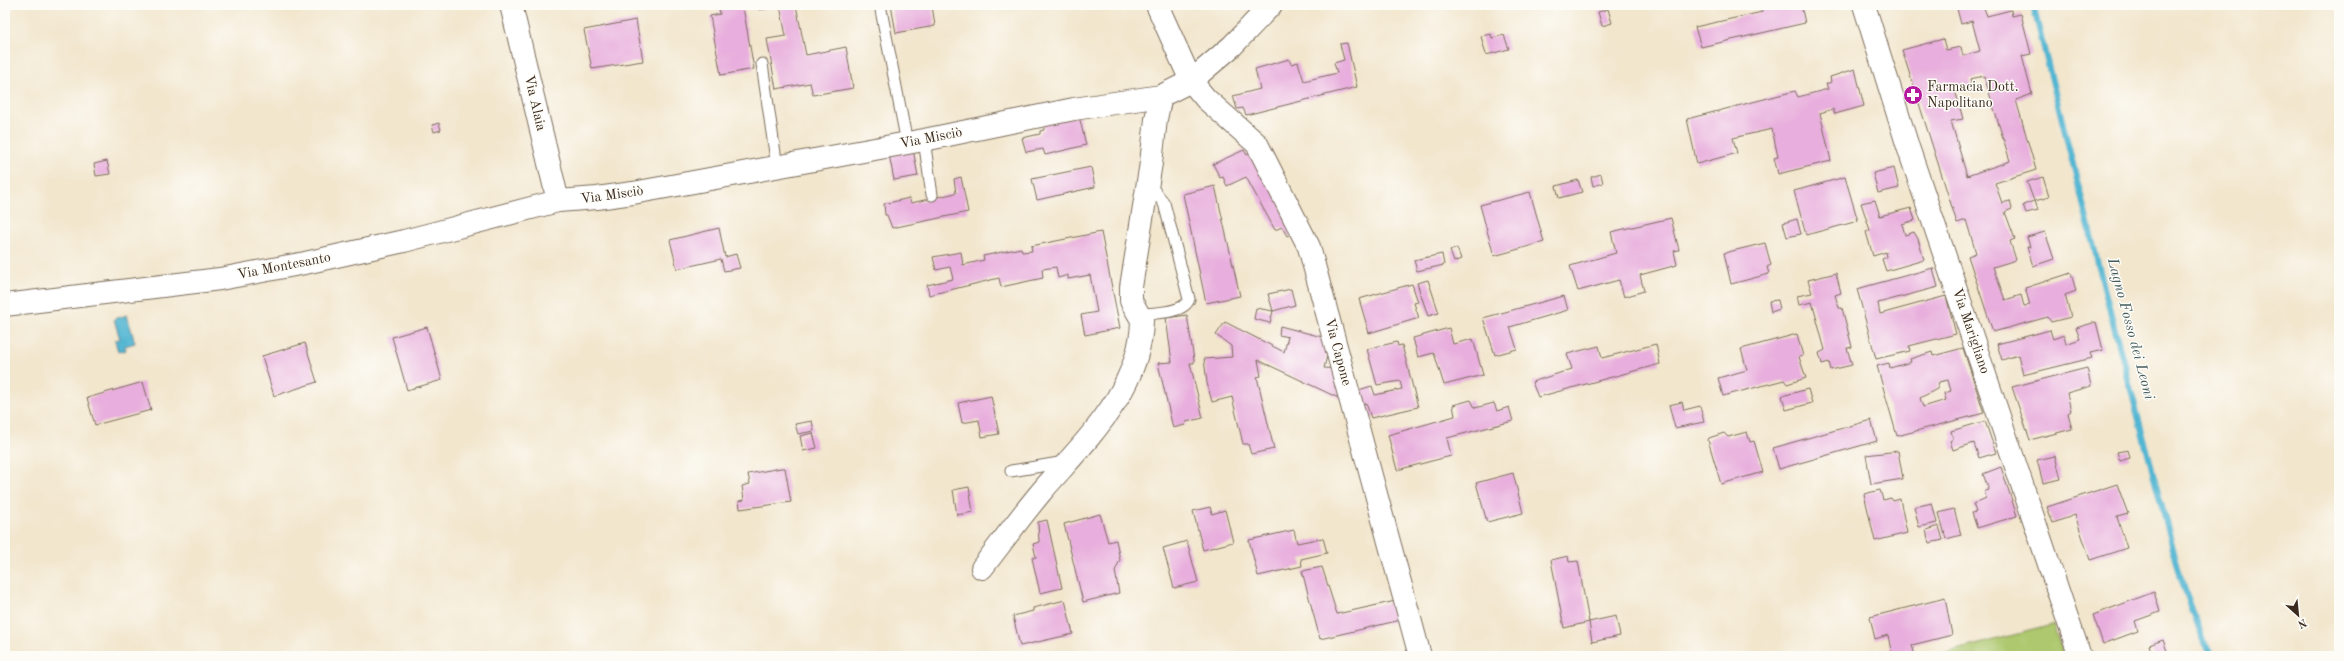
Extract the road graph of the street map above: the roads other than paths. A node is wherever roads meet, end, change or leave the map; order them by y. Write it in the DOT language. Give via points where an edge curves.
graph roads {
  1 [pos="511,5"];
  2 [pos="880,5"];
  3 [pos="1157,5"];
  4 [pos="1271,5"];
  5 [pos="1864,5"];
  6 [pos="762,64"];
  7 [pos="1191,81"];
  8 [pos="1161,96"];
  9 [pos="916,142"];
  10 [pos="777,167"];
  11 [pos="1148,183"];
  12 [pos="932,195"];
  13 [pos="558,201"];
  14 [pos="5,305"];
  15 [pos="1139,314"];
  16 [pos="1064,468"];
  17 [pos="1011,471"];
  18 [pos="982,568"];
  19 [pos="1420,656"];
  20 [pos="2080,656"];
  1 -- 13 [label="street, Via Alaia"];
  2 -- 9 [label="lane"];
  3 -- 7 [label="street, Via Capone"];
  4 -- 7 [label="street, Via Misciò" via="1232,46"];
  5 -- 20 [label="street, Via Marigliano" via="1908,147"];
  6 -- 10 [label="lane"];
  7 -- 8 [label="street, Via Misciò"];
  7 -- 19 [label="street, Via Capone" via="1206,99 1257,144 1309,247"];
  8 -- 9 [label="street, Via Misciò" via="1074,108"];
  8 -- 11 [label="street"];
  9 -- 10 [label="street, Via Misciò"];
  9 -- 12 [label="lane"];
  10 -- 13 [label="street, Via Misciò" via="598,198"];
  11 -- 15 [label="street" via="1130,287 1131,301"];
  11 -- 15 [label="lane" via="1164,203 1189,299 1184,306 1177,309"];
  13 -- 14 [label="street, Via Montesanto" via="304,263 220,279"];
  15 -- 16 [label="street" via="1141,329 1132,367 1111,411"];
  16 -- 17 [label="lane" via="1059,463"];
  16 -- 18 [label="street"];
}
